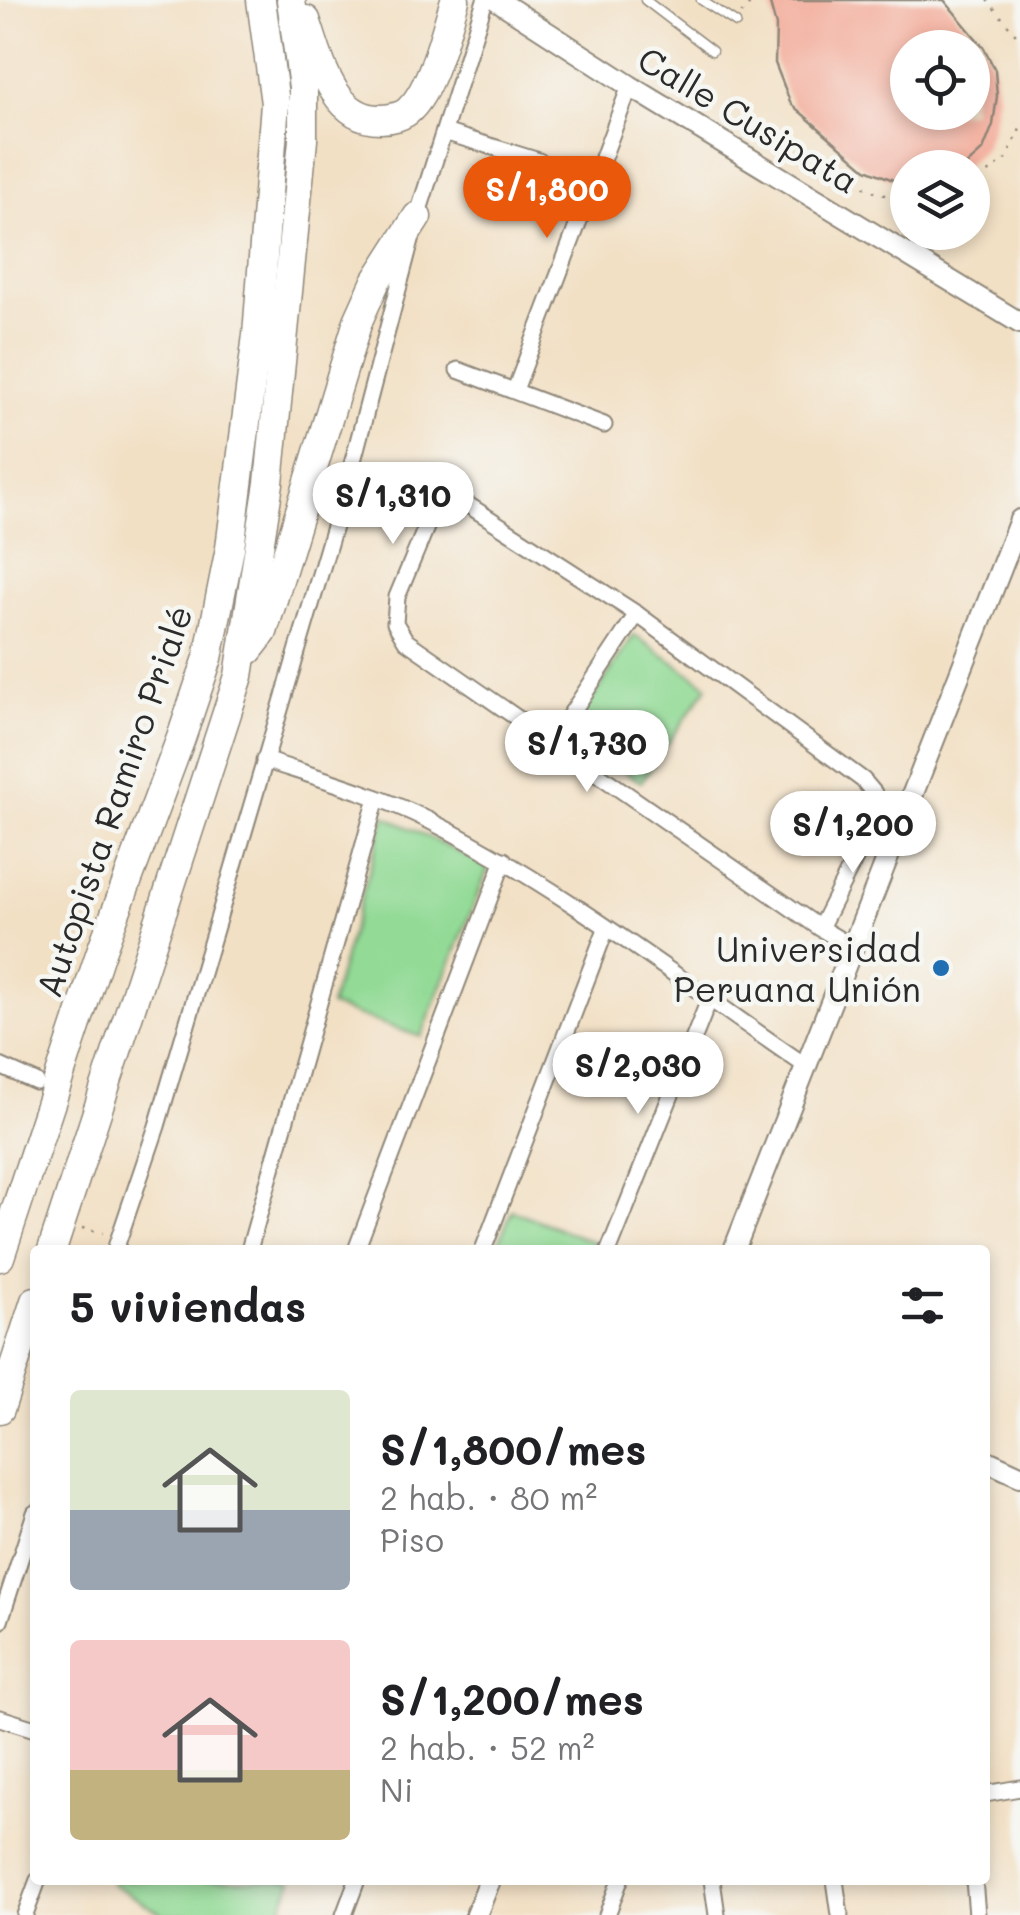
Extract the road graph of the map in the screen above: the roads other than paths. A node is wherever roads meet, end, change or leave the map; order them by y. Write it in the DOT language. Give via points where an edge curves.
graph roads {
  1 [pos="260,0"];
  2 [pos="294,0"];
  3 [pos="455,0"];
  4 [pos="485,0"];
  5 [pos="497,0"];
  6 [pos="645,0"];
  7 [pos="702,0"];
  8 [pos="736,23"];
  9 [pos="712,51"];
  10 [pos="630,86"];
  11 [pos="444,132"];
  12 [pos="538,160"];
  13 [pos="417,217"];
  14 [pos="1020,324"];
  15 [pos="458,370"];
  16 [pos="515,390"];
  17 [pos="604,425"];
  18 [pos="1020,520"];
  19 [pos="637,614"];
  20 [pos="242,658"];
  21 [pos="552,744"];
  22 [pos="264,760"];
  23 [pos="377,798"];
  24 [pos="504,860"];
  25 [pos="820,928"];
  26 [pos="606,929"];
  27 [pos="852,947"];
  28 [pos="709,1000"];
  29 [pos="806,1066"];
  30 [pos="0,1067"];
  31 [pos="36,1082"];
  32 [pos="54,1245"];
  33 [pos="119,1245"];
  34 [pos="250,1245"];
  35 [pos="358,1245"];
  36 [pos="485,1245"];
  37 [pos="611,1245"];
  38 [pos="736,1245"];
  39 [pos="0,1257"];
  40 [pos="30,1316"];
  41 [pos="0,1409"];
  42 [pos="990,1462"];
  43 [pos="1020,1476"];
  44 [pos="30,1528"];
  45 [pos="0,1621"];
  46 [pos="0,1718"];
  47 [pos="30,1727"];
  48 [pos="1020,1788"];
  49 [pos="990,1793"];
  50 [pos="36,1885"];
  51 [pos="355,1885"];
  52 [pos="488,1885"];
  53 [pos="618,1885"];
  54 [pos="713,1885"];
  55 [pos="836,1885"];
  56 [pos="974,1885"];
  57 [pos="25,1915"];
  58 [pos="344,1915"];
  59 [pos="476,1915"];
  60 [pos="607,1915"];
  61 [pos="717,1915"];
  62 [pos="840,1915"];
  63 [pos="977,1915"];
  1 -- 39 [label="highway, Autopista Ramiro Prialé" via="275,103 244,450 208,658"];
  2 -- 3 [label="highway" via="331,86 348,107 381,119 410,110"];
  2 -- 20 [label="highway, Autopista Ramiro Prialé" via="303,140 269,483"];
  4 -- 11 [label="street"];
  5 -- 10 [label="street, Calle Cusipata"];
  6 -- 9 [label="lane"];
  7 -- 8 [label="lane"];
  10 -- 14 [label="street, Calle Cusipata"];
  10 -- 16 [label="street"];
  11 -- 12 [label="street"];
  11 -- 13 [label="street"];
  13 -- 20 [label="highway" via="358,321 263,632"];
  13 -- 22 [label="street" via="350,476"];
  15 -- 16 [label="street"];
  16 -- 17 [label="street"];
  18 -- 27 [label="street"];
  19 -- 21 [label="street"];
  19 -- 21 [label="street" via="464,503 449,500 432,513 396,597 395,623 406,641"];
  19 -- 25 [label="street" via="874,793 879,811"];
  20 -- 32 [label="highway, Autopista Ramiro Prialé"];
  21 -- 25 [label="street"];
  22 -- 23 [label="street"];
  22 -- 33 [label="street"];
  23 -- 24 [label="street"];
  23 -- 34 [label="street"];
  24 -- 26 [label="street"];
  24 -- 35 [label="street"];
  25 -- 27 [label="street"];
  26 -- 28 [label="street"];
  26 -- 36 [label="street"];
  27 -- 29 [label="street"];
  28 -- 29 [label="street"];
  28 -- 37 [label="street"];
  29 -- 38 [label="street"];
  30 -- 31 [label="street"];
  40 -- 41 [label="highway"];
  42 -- 43 [label="street"];
  44 -- 45 [label="street"];
  46 -- 47 [label="street"];
  48 -- 49 [label="street"];
  50 -- 57 [label="street"];
  51 -- 58 [label="street"];
  52 -- 59 [label="street"];
  53 -- 60 [label="street"];
  54 -- 61 [label="street"];
  55 -- 62 [label="street"];
  56 -- 63 [label="street"];
}
